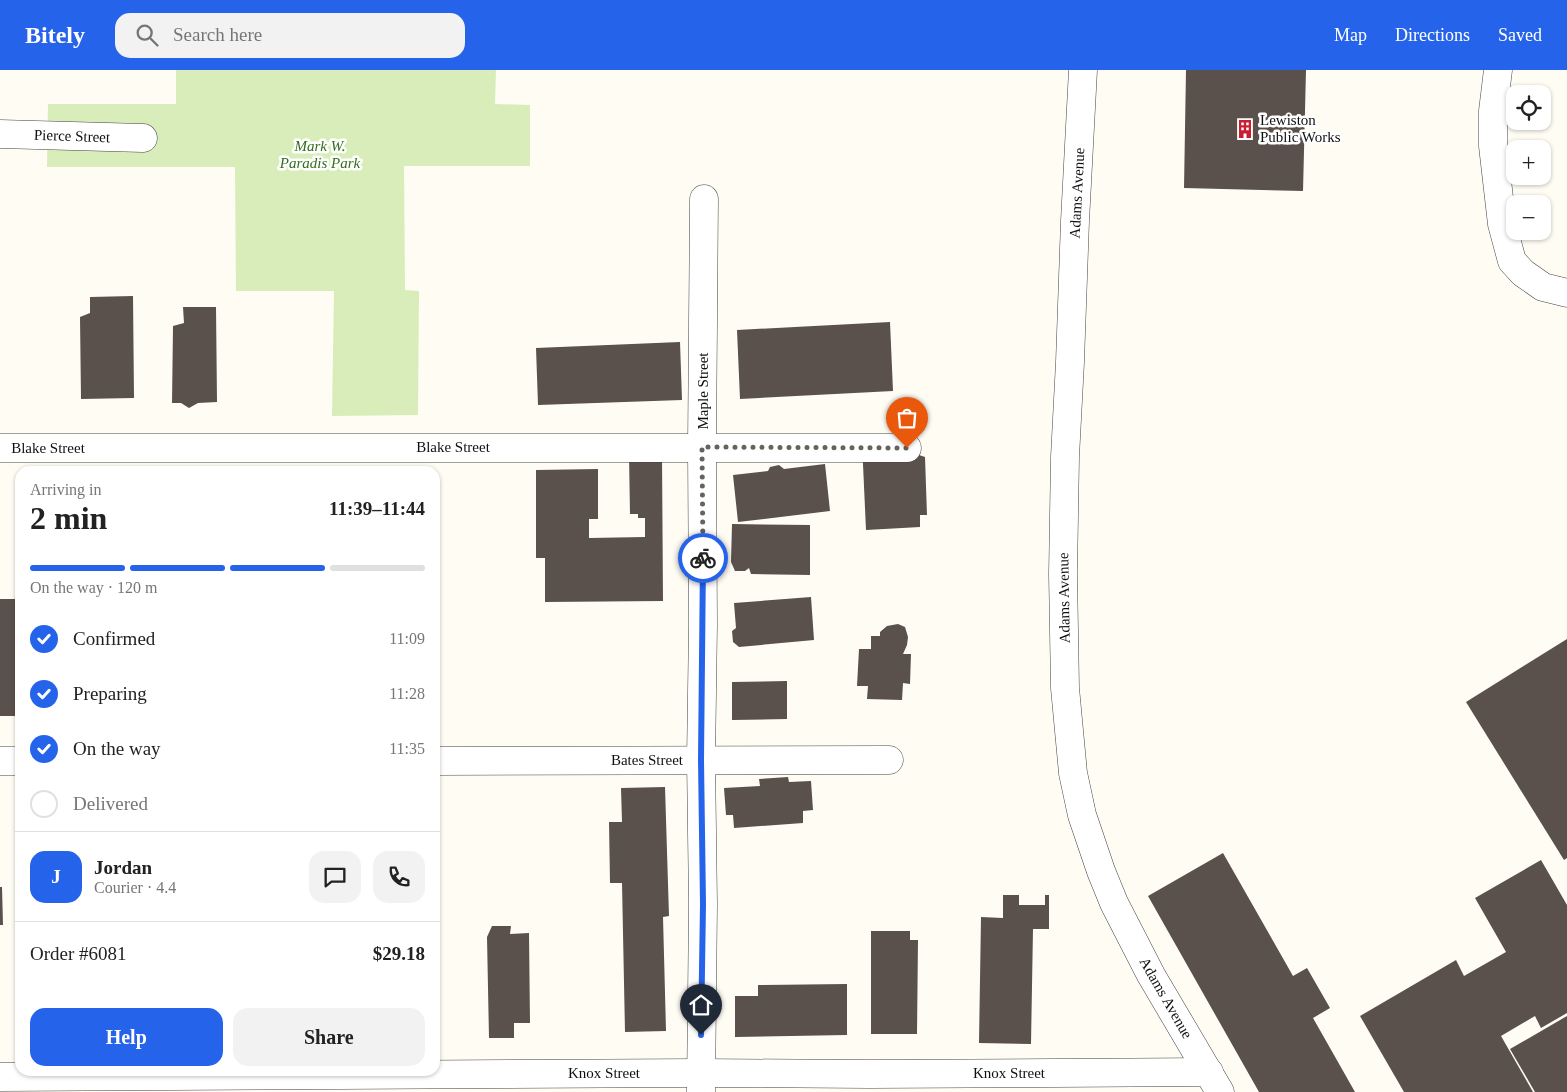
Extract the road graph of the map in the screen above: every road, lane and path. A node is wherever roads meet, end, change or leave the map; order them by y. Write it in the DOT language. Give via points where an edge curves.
graph roads {
  1 [pos="1083,70"];
  2 [pos="1498,70"];
  3 [pos="0,134"];
  4 [pos="143,138"];
  5 [pos="704,199"];
  6 [pos="1567,293"];
  7 [pos="702,447"];
  8 [pos="0,448"];
  9 [pos="907,448"];
  10 [pos="701,760"];
  11 [pos="888,760"];
  12 [pos="0,761"];
  13 [pos="15,761"];
  14 [pos="440,761"];
  15 [pos="0,1077"];
  16 [pos="701,1082"];
  17 [pos="1214,1082"];
  1 -- 17 [label="street, Adams Avenue" via="1063,535 1066,688 1073,772 1082,815 1114,903"];
  2 -- 6 [label="street" via="1492,111 1492,146 1502,224 1512,261 1543,287"];
  3 -- 4 [label="street, Pierce Street"];
  5 -- 7 [label="street, Maple Street"];
  7 -- 8 [label="street, Blake Street"];
  7 -- 9 [label="street, Blake Street"];
  7 -- 10 [label="street, Maple Street"];
  10 -- 11 [label="street, Bates Street"];
  10 -- 14 [label="street, Bates Street"];
  10 -- 16 [label="street, Maple Street"];
  12 -- 13 [label="street"];
  15 -- 16 [label="street, Knox Street"];
  16 -- 17 [label="street, Knox Street" via="870,1074"];
}
